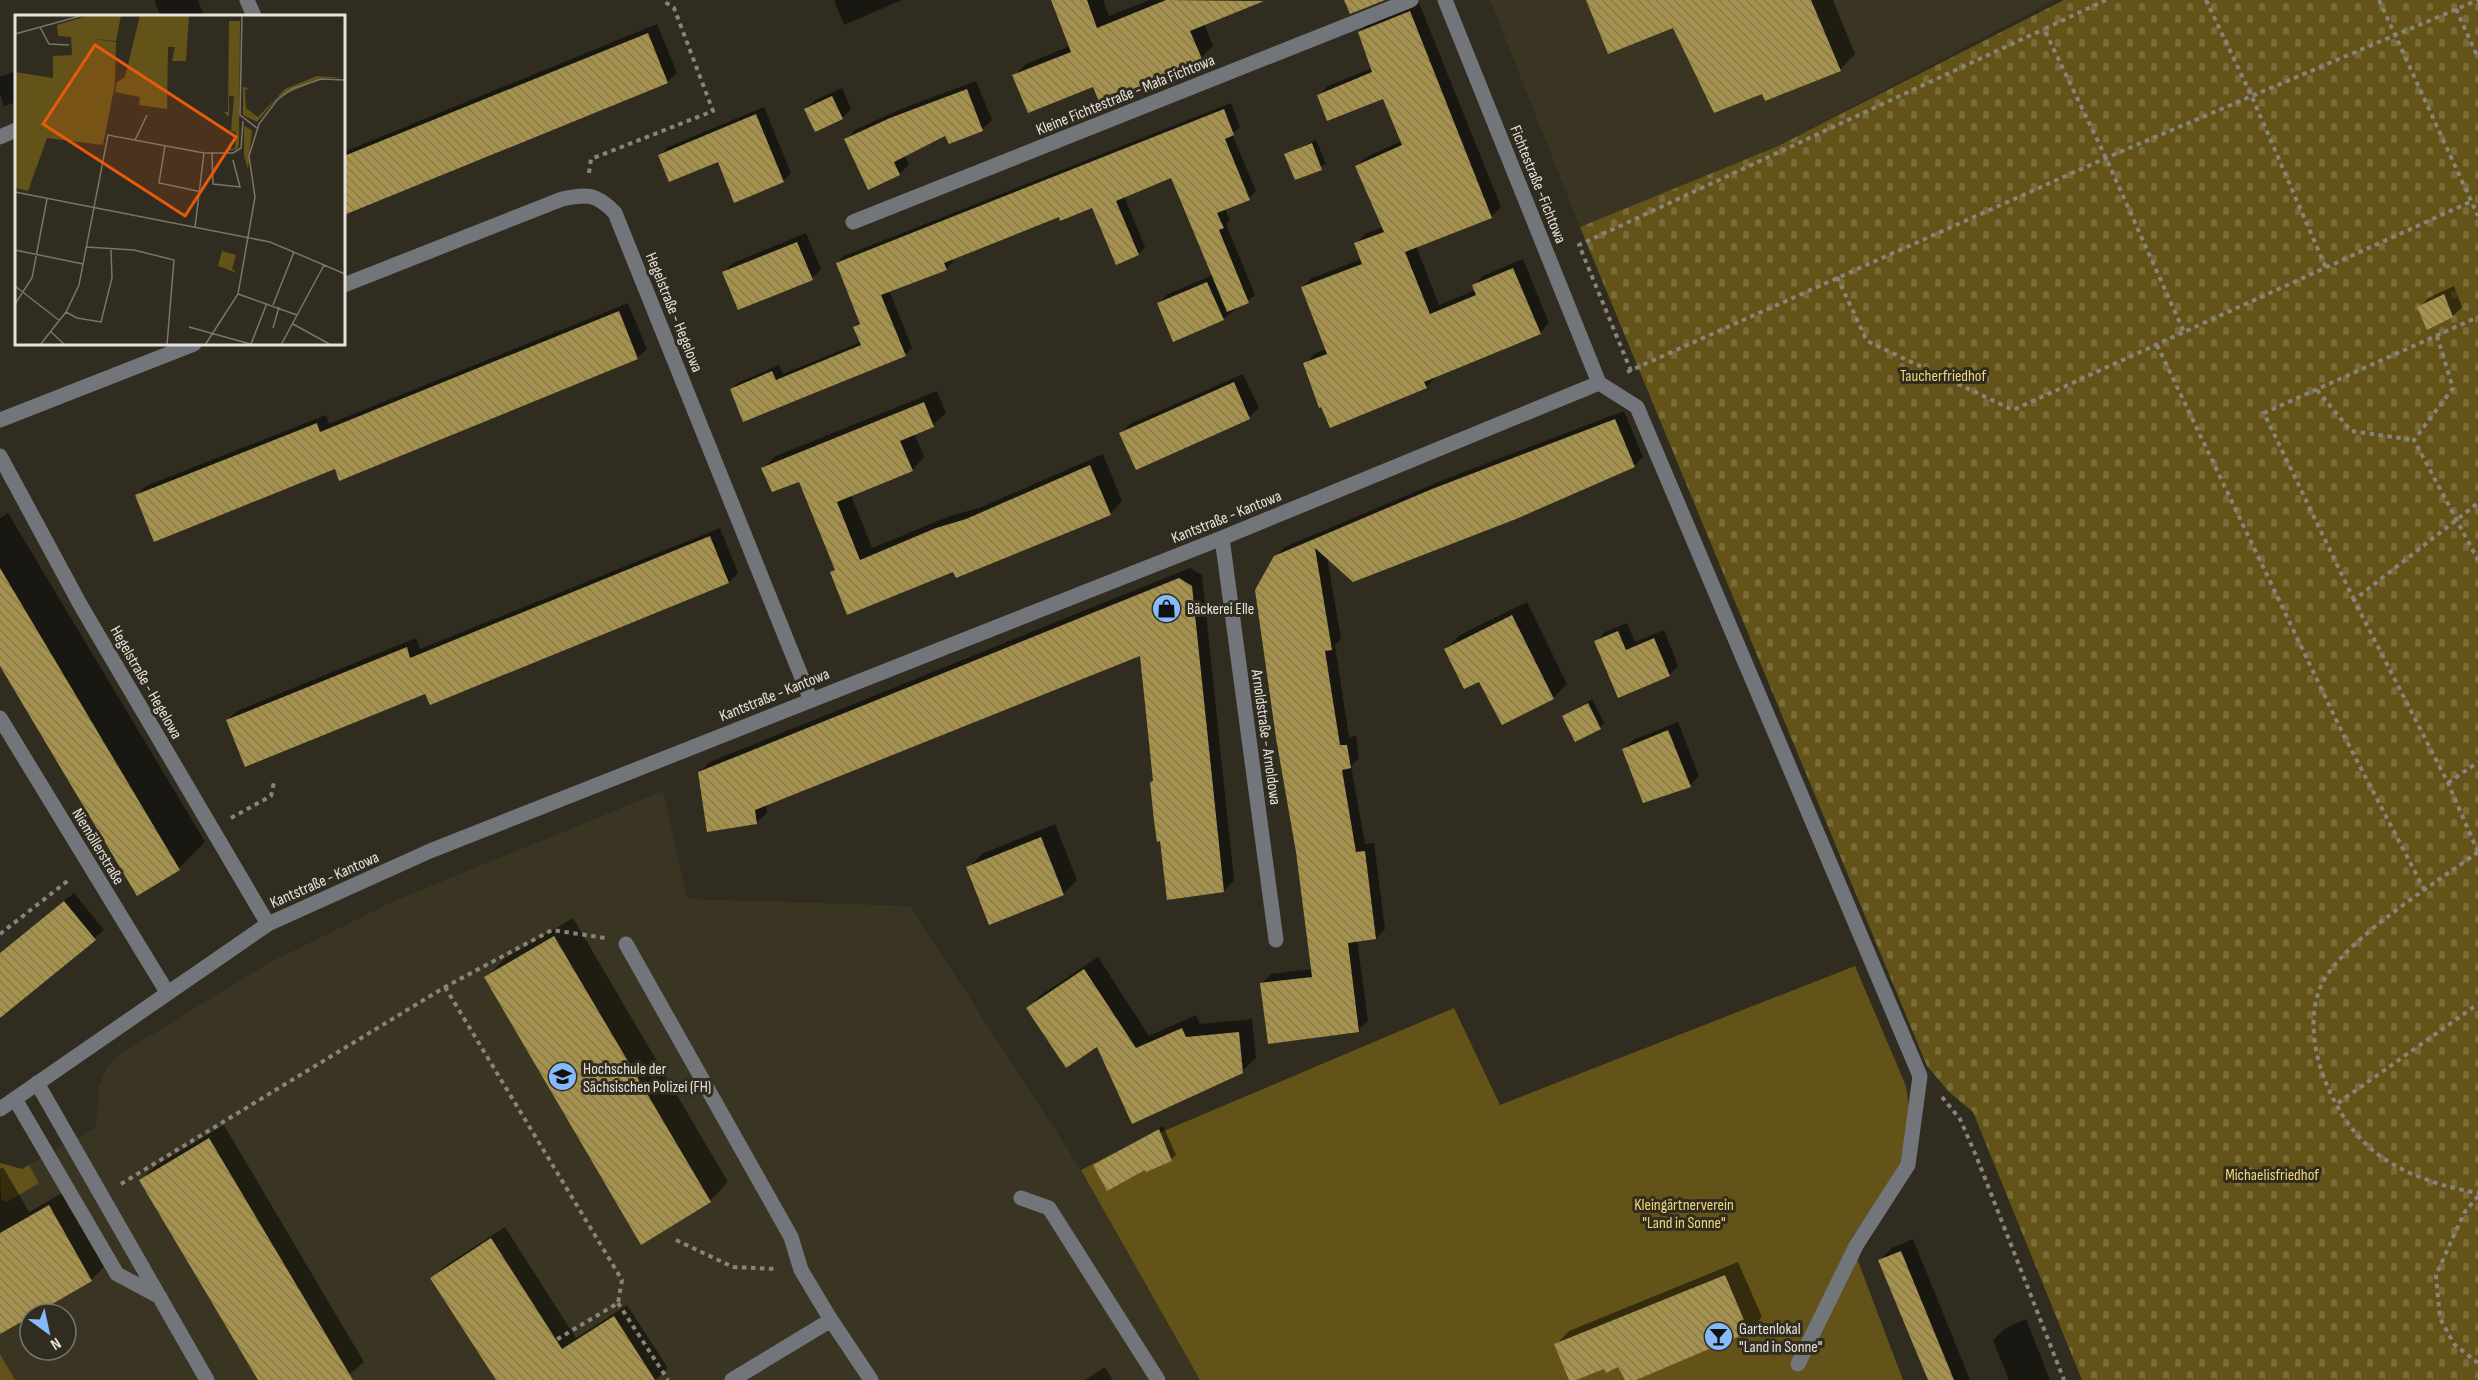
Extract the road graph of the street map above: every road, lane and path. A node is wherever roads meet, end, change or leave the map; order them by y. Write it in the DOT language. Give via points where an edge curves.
graph roads {
  1 [pos="247,0"];
  2 [pos="662,0"];
  3 [pos="1411,0"];
  4 [pos="1445,0"];
  5 [pos="2106,0"];
  6 [pos="2206,0"];
  7 [pos="2379,0"];
  8 [pos="2478,0"];
  9 [pos="2456,9"];
  10 [pos="254,15"];
  11 [pos="2044,29"];
  12 [pos="2395,36"];
  13 [pos="2478,58"];
  14 [pos="2252,97"];
  15 [pos="15,130"];
  16 [pos="0,137"];
  17 [pos="2106,158"];
  18 [pos="586,194"];
  19 [pos="2470,202"];
  20 [pos="2478,216"];
  21 [pos="853,222"];
  22 [pos="2326,268"];
  23 [pos="1837,277"];
  24 [pos="345,285"];
  25 [pos="2478,317"];
  26 [pos="2184,332"];
  27 [pos="2437,336"];
  28 [pos="191,345"];
  29 [pos="2157,345"];
  30 [pos="1631,371"];
  31 [pos="1599,382"];
  32 [pos="2317,390"];
  33 [pos="0,420"];
  34 [pos="2414,440"];
  35 [pos="0,456"];
  36 [pos="2478,503"];
  37 [pos="2456,520"];
  38 [pos="1222,538"];
  39 [pos="2478,560"];
  40 [pos="2354,600"];
  41 [pos="810,698"];
  42 [pos="0,718"];
  43 [pos="2478,762"];
  44 [pos="274,782"];
  45 [pos="2448,783"];
  46 [pos="212,829"];
  47 [pos="2478,852"];
  48 [pos="89,864"];
  49 [pos="2425,891"];
  50 [pos="268,924"];
  51 [pos="0,934"];
  52 [pos="1276,940"];
  53 [pos="626,944"];
  54 [pos="445,987"];
  55 [pos="166,992"];
  56 [pos="2478,1004"];
  57 [pos="1920,1076"];
  58 [pos="37,1083"];
  59 [pos="15,1099"];
  60 [pos="2338,1103"];
  61 [pos="0,1109"];
  62 [pos="2478,1194"];
  63 [pos="102,1196"];
  64 [pos="1021,1198"];
  65 [pos="676,1240"];
  66 [pos="801,1270"];
  67 [pos="160,1297"];
  68 [pos="618,1303"];
  69 [pos="831,1320"];
  70 [pos="556,1340"];
  71 [pos="2478,1363"];
  72 [pos="1798,1364"];
  73 [pos="207,1380"];
  74 [pos="668,1380"];
  75 [pos="732,1380"];
  76 [pos="871,1380"];
  77 [pos="1158,1380"];
  78 [pos="2064,1380"];
  1 -- 10 [label="street"];
  2 -- 18 [label="path" via="674,8 713,111 591,159"];
  3 -- 21 [label="street, Kleine Fichtestraße - Mała Fichtowa"];
  4 -- 31 [label="street, Fichtestraße -Fichtowa"];
  5 -- 11 [label="path"];
  6 -- 14 [label="path"];
  7 -- 12 [label="path"];
  8 -- 9 [label="path"];
  9 -- 12 [label="path"];
  9 -- 13 [label="path"];
  11 -- 17 [label="path"];
  11 -- 30 [label="path" via="1579,245"];
  12 -- 14 [label="path"];
  12 -- 19 [label="path"];
  14 -- 17 [label="path"];
  14 -- 22 [label="path"];
  15 -- 16 [label="street"];
  17 -- 23 [label="path"];
  17 -- 26 [label="path"];
  18 -- 24 [label="street" via="562,199"];
  18 -- 41 [label="street, Hegelstraße - Hegelowa" via="603,200 615,213"];
  19 -- 20 [label="path"];
  19 -- 22 [label="path"];
  22 -- 26 [label="path"];
  23 -- 29 [label="path" via="1867,341 2013,410"];
  23 -- 30 [label="path"];
  25 -- 27 [label="path"];
  26 -- 29 [label="path"];
  27 -- 32 [label="path"];
  27 -- 34 [label="path" via="2453,388"];
  28 -- 33 [label="street"];
  29 -- 49 [label="path" via="2342,732"];
  30 -- 31 [label="path"];
  31 -- 38 [label="street, Kantstraße - Kantowa"];
  31 -- 57 [label="street" via="1637,407"];
  32 -- 34 [label="path" via="2351,431"];
  32 -- 40 [label="path" via="2264,413"];
  34 -- 37 [label="path"];
  35 -- 46 [label="street, Hegelstraße - Hegelowa" via="81,606"];
  36 -- 37 [label="path"];
  37 -- 39 [label="path"];
  37 -- 40 [label="path"];
  38 -- 41 [label="street, Kantstraße - Kantowa"];
  38 -- 52 [label="street, Arnoldstraße - Arnoldowa"];
  40 -- 45 [label="path"];
  41 -- 50 [label="street, Kantstraße - Kantowa" via="430,851"];
  42 -- 48 [label="street, Niemöllerstraße"];
  43 -- 45 [label="path"];
  44 -- 46 [label="path" via="271,796"];
  45 -- 47 [label="path"];
  46 -- 50 [label="street, Hegelstraße - Hegelowa"];
  47 -- 49 [label="path"];
  48 -- 51 [label="path"];
  48 -- 55 [label="street, Niemöllerstraße"];
  49 -- 60 [label="path" via="2353,945 2326,976 2314,1017 2317,1058"];
  50 -- 55 [label="street, Kantstraße - Kantowa"];
  53 -- 54 [label="path" via="585,933 552,930"];
  53 -- 66 [label="street" via="791,1237"];
  54 -- 63 [label="path"];
  54 -- 68 [label="path" via="622,1281"];
  55 -- 58 [label="street, Kantstraße - Kantowa"];
  56 -- 60 [label="path"];
  57 -- 72 [label="street" via="1908,1165 1857,1244"];
  57 -- 78 [label="path" via="1960,1119"];
  58 -- 59 [label="street, Kantstraße - Kantowa"];
  58 -- 63 [label="street"];
  59 -- 61 [label="street, Kantstraße - Kantowa"];
  59 -- 67 [label="street" via="117,1274"];
  60 -- 62 [label="path" via="2351,1128 2371,1149 2441,1186"];
  62 -- 71 [label="path" via="2464,1213 2436,1275 2440,1318 2454,1344"];
  63 -- 67 [label="street"];
  64 -- 77 [label="street" via="1049,1208"];
  65 -- 66 [label="path" via="733,1267"];
  66 -- 69 [label="street"];
  67 -- 73 [label="street"];
  68 -- 70 [label="path"];
  68 -- 74 [label="path"];
  69 -- 75 [label="street"];
  69 -- 76 [label="street"];
}
